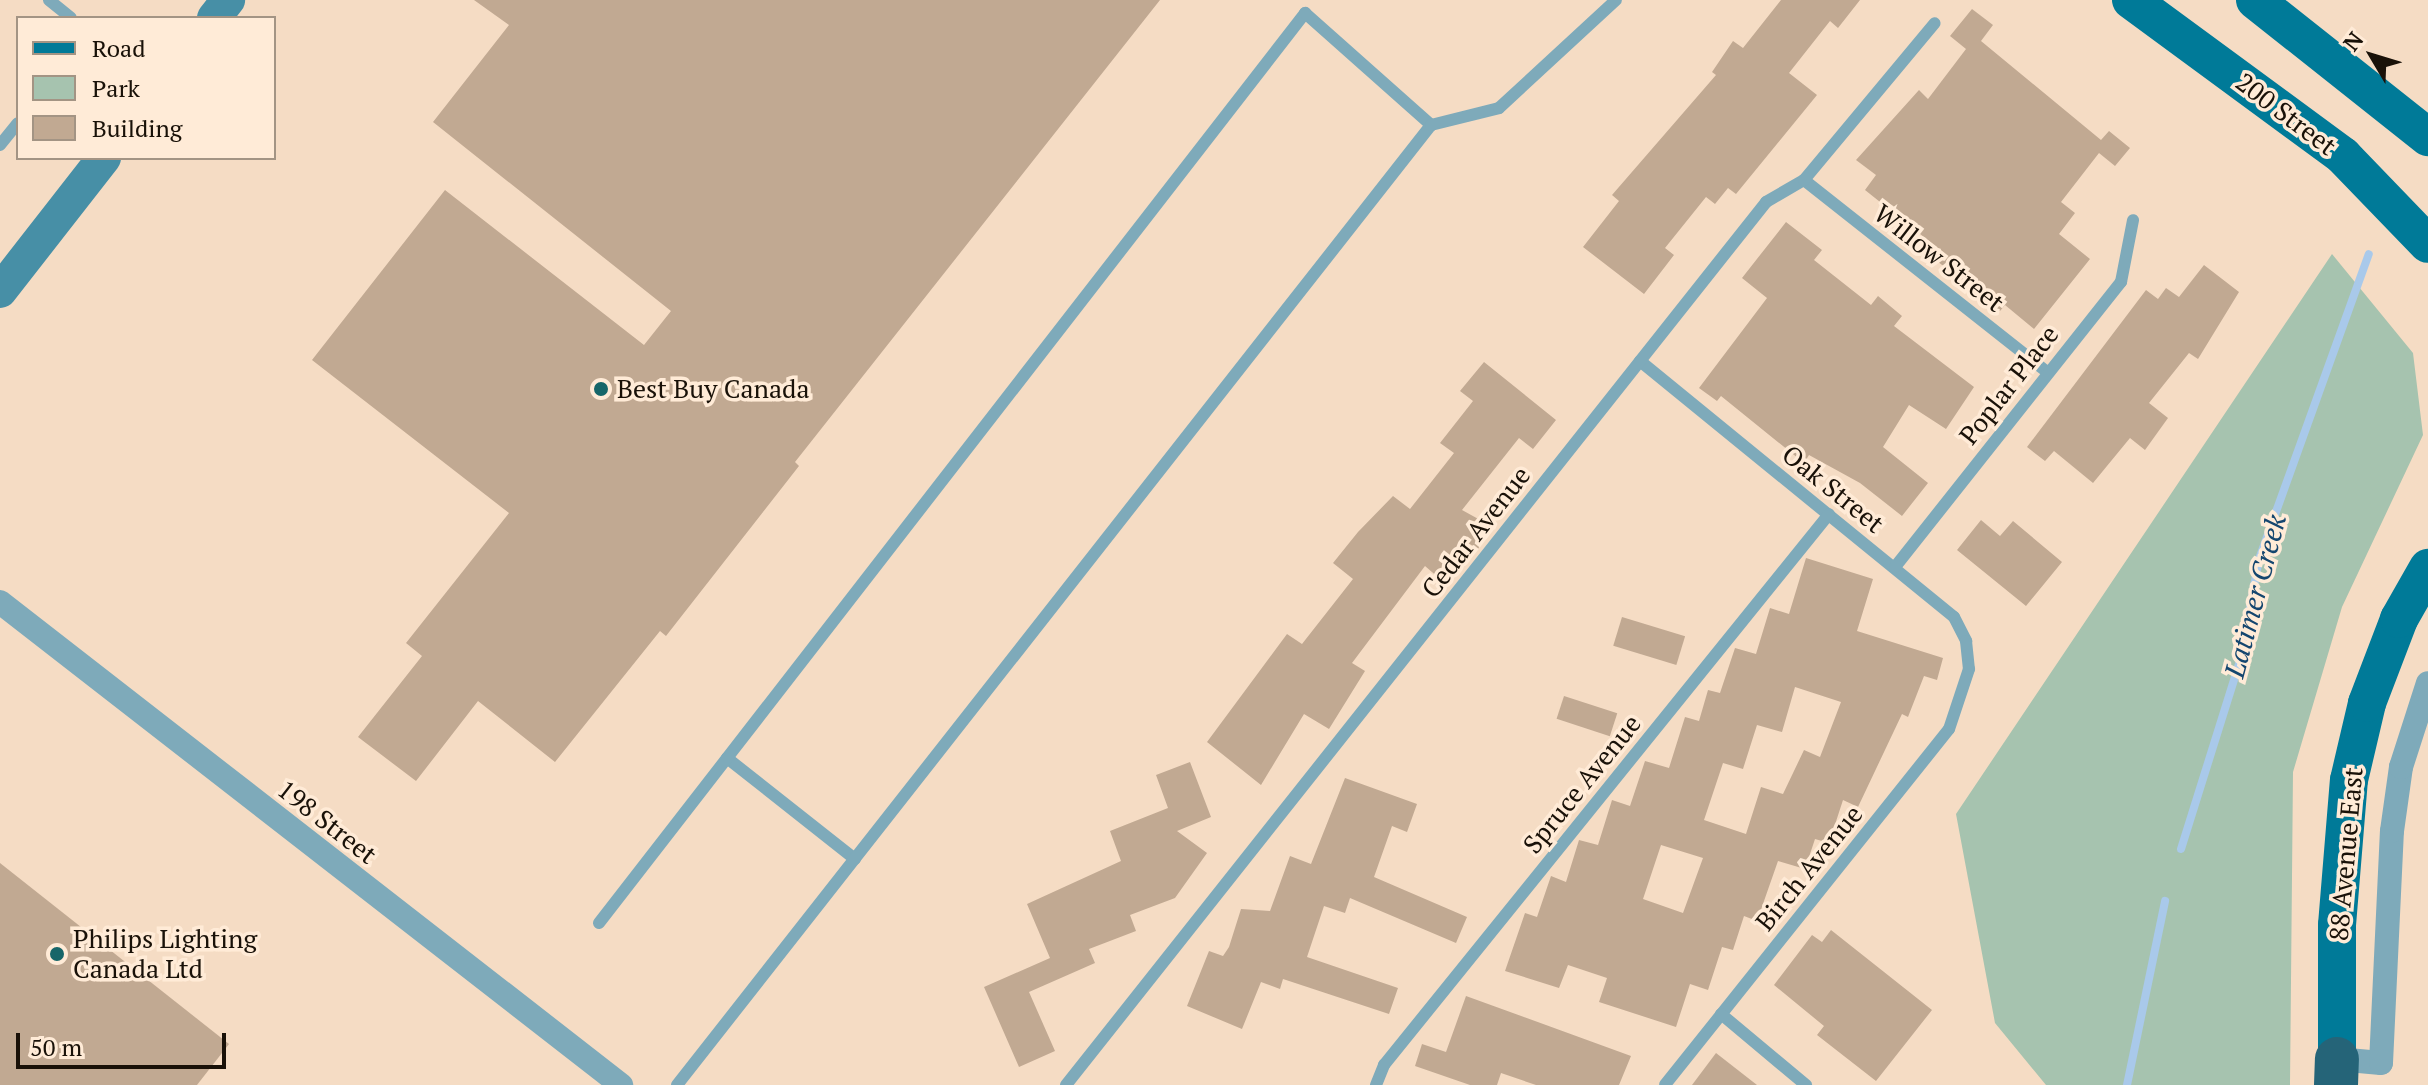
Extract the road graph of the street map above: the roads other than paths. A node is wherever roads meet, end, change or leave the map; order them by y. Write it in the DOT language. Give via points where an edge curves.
graph roads {
  1 [pos="49,0"];
  2 [pos="228,0"];
  3 [pos="1616,0"];
  4 [pos="2131,0"];
  5 [pos="2255,0"];
  6 [pos="69,16"];
  7 [pos="216,16"];
  8 [pos="1935,23"];
  9 [pos="16,125"];
  10 [pos="1431,125"];
  11 [pos="2428,137"];
  12 [pos="0,145"];
  13 [pos="102,160"];
  14 [pos="1804,180"];
  15 [pos="2133,220"];
  16 [pos="2428,244"];
  17 [pos="0,291"];
  18 [pos="1640,361"];
  19 [pos="2047,372"];
  20 [pos="1829,514"];
  21 [pos="1895,567"];
  22 [pos="2428,568"];
  23 [pos="0,602"];
  24 [pos="1969,669"];
  25 [pos="2428,683"];
  26 [pos="727,758"];
  27 [pos="855,859"];
  28 [pos="599,923"];
  29 [pos="1721,1014"];
  30 [pos="2336,1072"];
  31 [pos="621,1085"];
  32 [pos="677,1085"];
  33 [pos="1066,1085"];
  34 [pos="1376,1085"];
  35 [pos="1665,1085"];
  36 [pos="1806,1085"];
  1 -- 6 [label="lane"];
  2 -- 7 [label="street"];
  3 -- 10 [label="lane" via="1499,108"];
  4 -- 16 [label="main road, 200 Street" via="2343,156"];
  5 -- 11 [label="main road"];
  8 -- 14 [label="lane, Cedar Avenue"];
  9 -- 12 [label="lane"];
  10 -- 26 [label="lane" via="1305,13"];
  10 -- 27 [label="lane"];
  13 -- 17 [label="street"];
  14 -- 18 [label="lane, Cedar Avenue" via="1766,202"];
  14 -- 19 [label="lane, Willow Street"];
  15 -- 19 [label="lane, Poplar Place" via="2121,282"];
  18 -- 20 [label="lane, Oak Street"];
  18 -- 33 [label="lane, Cedar Avenue"];
  19 -- 21 [label="lane, Poplar Place"];
  20 -- 21 [label="lane, Oak Street"];
  20 -- 34 [label="lane, Spruce Avenue" via="1384,1065"];
  21 -- 24 [label="lane, Oak Street" via="1954,617 1966,641"];
  22 -- 30 [label="main road, 88 Avenue East" via="2399,619 2367,703 2349,780 2337,925"];
  23 -- 31 [label="street, 198 Street"];
  24 -- 29 [label="lane, Birch Avenue" via="1949,729"];
  25 -- 30 [label="street, 88 Avenue East" via="2401,767 2392,831 2381,1063"];
  26 -- 27 [label="lane"];
  26 -- 28 [label="lane"];
  27 -- 32 [label="lane"];
  29 -- 35 [label="lane, Birch Avenue"];
  29 -- 36 [label="lane"];
}
